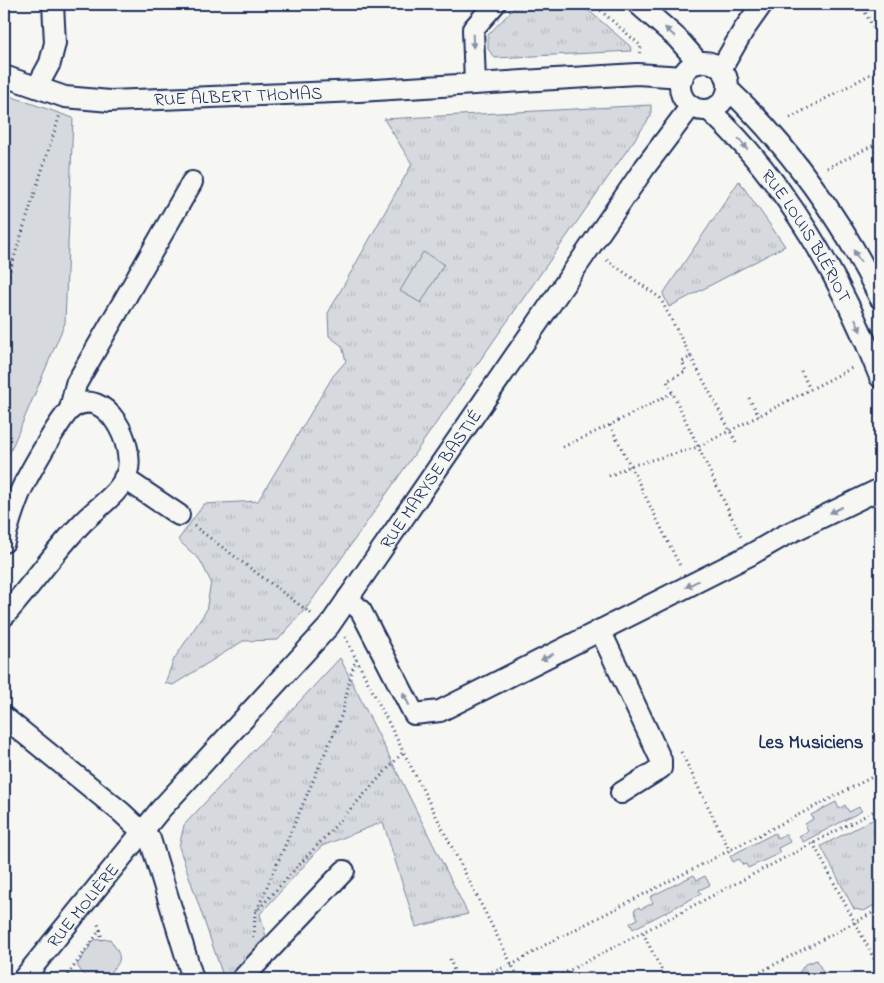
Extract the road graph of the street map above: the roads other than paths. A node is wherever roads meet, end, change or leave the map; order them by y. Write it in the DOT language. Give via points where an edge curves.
graph roads {
  1 [pos="53,4"];
  2 [pos="495,4"];
  3 [pos="638,4"];
  4 [pos="762,4"];
  5 [pos="699,63"];
  6 [pos="721,69"];
  7 [pos="4,76"];
  8 [pos="683,77"];
  9 [pos="475,83"];
  10 [pos="37,87"];
  11 [pos="728,89"];
  12 [pos="700,108"];
  13 [pos="192,182"];
  14 [pos="878,290"];
  15 [pos="849,302"];
  16 [pos="880,377"];
  17 [pos="70,409"];
  18 [pos="124,478"];
  19 [pos="880,489"];
  20 [pos="179,515"];
  21 [pos="4,542"];
  22 [pos="348,598"];
  23 [pos="4,616"];
  24 [pos="600,630"];
  25 [pos="4,717"];
  26 [pos="621,793"];
  27 [pos="142,830"];
  28 [pos="344,871"];
  29 [pos="23,979"];
  30 [pos="193,979"];
  31 [pos="242,979"];
  1 -- 10 [label="street" via="55,43 50,63"];
  2 -- 9 [label="street, one-way" via="473,29"];
  5 -- 3 [label="street, one-way" via="677,38"];
  4 -- 6 [label="street"];
  5 -- 6 [label="street" via="707,62"];
  5 -- 8 [label="street" via="691,66"];
  6 -- 11 [label="street" via="727,78"];
  7 -- 10 [label="street, RUE ALBERT THOMAS"];
  8 -- 9 [label="street, RUE ALBERT THOMAS" via="637,74"];
  8 -- 12 [label="street" via="680,90 684,99"];
  9 -- 10 [label="street, RUE ALBERT THOMAS" via="222,98 110,101 65,97"];
  11 -- 12 [label="street" via="719,106"];
  14 -- 11 [label="street, RUE LOUIS BLÉRIOT, one-way" via="797,166 753,112"];
  12 -- 15 [label="street, RUE LOUIS BLÉRIOT, one-way" via="732,131 766,172"];
  12 -- 22 [label="street, RUE MARYSE BASTIÉ" via="645,167"];
  13 -- 17 [label="street" via="76,384"];
  14 -- 15 [label="street"];
  15 -- 16 [label="street, RUE LOUIS BLÉRIOT, one-way"];
  17 -- 18 [label="street" via="80,403 106,408 126,444 129,458"];
  17 -- 21 [label="street" via="19,493"];
  18 -- 20 [label="street"];
  18 -- 23 [label="street" via="121,487 82,524"];
  19 -- 24 [label="street, one-way"];
  24 -- 22 [label="street, one-way" via="440,711 414,714 361,611"];
  22 -- 27 [label="street, RUE MARYSE BASTIÉ" via="329,626"];
  24 -- 26 [label="street" via="661,760 661,768"];
  25 -- 27 [label="street"];
  27 -- 29 [label="street, RUE MOLIÈRE"];
  27 -- 30 [label="street" via="150,839"];
  28 -- 31 [label="street"];
}
